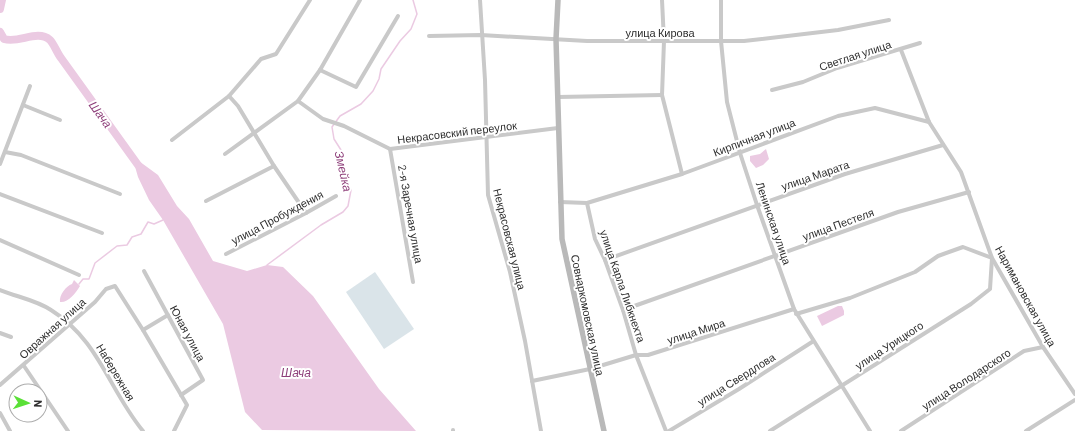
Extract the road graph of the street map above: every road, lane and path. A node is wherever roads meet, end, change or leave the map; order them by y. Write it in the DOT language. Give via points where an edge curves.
graph roads {
  1 [pos="310,0"];
  2 [pos="360,0"];
  3 [pos="480,0"];
  4 [pos="558,0"];
  5 [pos="662,0"];
  6 [pos="721,0"];
  7 [pos="398,16"];
  8 [pos="889,20"];
  9 [pos="481,35"];
  10 [pos="429,36"];
  11 [pos="556,39"];
  12 [pos="664,41"];
  13 [pos="721,41"];
  14 [pos="920,43"];
  15 [pos="901,50"];
  16 [pos="320,70"];
  17 [pos="30,86"];
  18 [pos="772,90"];
  19 [pos="662,95"];
  20 [pos="229,96"];
  21 [pos="558,97"];
  22 [pos="298,101"];
  23 [pos="23,105"];
  24 [pos="60,120"];
  25 [pos="929,122"];
  26 [pos="558,128"];
  27 [pos="254,133"];
  28 [pos="487,138"];
  29 [pos="172,140"];
  30 [pos="943,145"];
  31 [pos="390,149"];
  32 [pos="5,152"];
  33 [pos="740,153"];
  34 [pos="224,154"];
  35 [pos="0,164"];
  36 [pos="274,166"];
  37 [pos="682,174"];
  38 [pos="969,192"];
  39 [pos="0,194"];
  40 [pos="120,194"];
  41 [pos="336,196"];
  42 [pos="206,201"];
  43 [pos="560,202"];
  44 [pos="587,203"];
  45 [pos="757,205"];
  46 [pos="306,213"];
  47 [pos="102,233"];
  48 [pos="0,240"];
  49 [pos="226,254"];
  50 [pos="776,256"];
  51 [pos="992,258"];
  52 [pos="605,260"];
  53 [pos="144,271"];
  54 [pos="79,275"];
  55 [pos="413,282"];
  56 [pos="0,290"];
  57 [pos="794,309"];
  58 [pos="623,310"];
  59 [pos="796,314"];
  60 [pos="168,315"];
  61 [pos="71,324"];
  62 [pos="143,330"];
  63 [pos="0,333"];
  64 [pos="11,337"];
  65 [pos="812,342"];
  66 [pos="1043,347"];
  67 [pos="636,356"];
  68 [pos="24,366"];
  69 [pos="590,369"];
  70 [pos="532,381"];
  71 [pos="0,385"];
  72 [pos="842,386"];
  73 [pos="181,394"];
  74 [pos="1075,394"];
  75 [pos="1075,400"];
  76 [pos="0,413"];
  77 [pos="10,431"];
  78 [pos="68,431"];
  79 [pos="143,431"];
  80 [pos="174,431"];
  81 [pos="541,431"];
  82 [pos="604,431"];
  83 [pos="668,431"];
  84 [pos="770,431"];
  85 [pos="870,431"];
  86 [pos="901,431"];
  87 [pos="1026,431"];
  1 -- 20 [label="street" via="276,54 261,59"];
  2 -- 16 [label="street"];
  3 -- 9 [label="street, Некрасовская улица"];
  4 -- 11 [label="street"];
  5 -- 12 [label="street"];
  6 -- 13 [label="street, Ленинская улица"];
  7 -- 16 [label="street" via="356,87"];
  8 -- 13 [label="street, улица Кирова" via="838,30 744,41"];
  9 -- 10 [label="street, улица Кирова"];
  9 -- 11 [label="street, улица Кирова"];
  9 -- 28 [label="street, Некрасовская улица" via="486,80"];
  11 -- 12 [label="street, улица Кирова"];
  11 -- 21 [label="street"];
  12 -- 13 [label="street, улица Кирова"];
  12 -- 19 [label="street"];
  13 -- 33 [label="street, Ленинская улица" via="728,102"];
  14 -- 15 [label="street, Светлая улица"];
  15 -- 18 [label="street, Светлая улица"];
  15 -- 25 [label="street, Наримановская улица"];
  16 -- 22 [label="street"];
  17 -- 23 [label="street"];
  19 -- 21 [label="street"];
  19 -- 37 [label="street"];
  20 -- 27 [label="street"];
  20 -- 29 [label="street"];
  21 -- 26 [label="street"];
  22 -- 27 [label="street"];
  22 -- 31 [label="street, Некрасовский переулок" via="326,120"];
  23 -- 24 [label="street"];
  23 -- 32 [label="street"];
  25 -- 30 [label="street, Наримановская улица"];
  25 -- 33 [label="street, Кирпичная улица" via="875,108 838,116"];
  26 -- 28 [label="street, Некрасовский переулок"];
  26 -- 43 [label="street"];
  27 -- 34 [label="street"];
  27 -- 36 [label="street"];
  28 -- 31 [label="street, Некрасовский переулок"];
  28 -- 70 [label="street, Некрасовская улица" via="488,195 510,272"];
  30 -- 38 [label="street, Наримановская улица" via="961,172"];
  30 -- 45 [label="street, улица Марата" via="845,174"];
  31 -- 55 [label="street, 2-я Заречная улица"];
  32 -- 35 [label="street"];
  32 -- 40 [label="street" via="21,155"];
  33 -- 37 [label="street, Кирпичная улица"];
  33 -- 45 [label="street, Ленинская улица"];
  36 -- 42 [label="street"];
  36 -- 46 [label="street"];
  37 -- 44 [label="street, Кирпичная улица"];
  38 -- 50 [label="street, улица Пестеля" via="898,212"];
  38 -- 51 [label="street, Наримановская улица"];
  39 -- 47 [label="street"];
  41 -- 46 [label="street, улица Пробуждения"];
  43 -- 44 [label="street"];
  43 -- 69 [label="street, Совнаркомовская улица" via="562,239"];
  44 -- 52 [label="street, улица Карла Либкнехта" via="595,239"];
  45 -- 50 [label="street, Ленинская улица"];
  45 -- 52 [label="street, улица Марата"];
  46 -- 49 [label="street, улица Пробуждения"];
  48 -- 54 [label="street"];
  50 -- 57 [label="street, Ленинская улица"];
  50 -- 58 [label="street, улица Пестеля"];
  51 -- 59 [label="street" via="963,247 938,256 915,272 850,298"];
  51 -- 66 [label="street, Наримановская улица"];
  51 -- 72 [label="street, улица Урицкого" via="990,289 971,304"];
  52 -- 58 [label="street, улица Карла Либкнехта"];
  53 -- 60 [label="street, Юная улица"];
  56 -- 61 [label="street, Набережная" via="51,310"];
  57 -- 59 [label="street, Ленинская улица"];
  57 -- 67 [label="street, улица Мира" via="648,355"];
  58 -- 67 [label="street, улица Карла Либкнехта"];
  59 -- 65 [label="street, Ленинская улица"];
  60 -- 62 [label="street"];
  60 -- 73 [label="street, Юная улица" via="203,380"];
  61 -- 62 [label="street, Овражная улица" via="106,289 115,286"];
  61 -- 68 [label="street, Овражная улица"];
  61 -- 79 [label="street, Набережная" via="93,350"];
  62 -- 73 [label="street"];
  63 -- 64 [label="street"];
  65 -- 72 [label="street, Ленинская улица"];
  65 -- 83 [label="street, улица Свердлова"];
  66 -- 74 [label="street, Наримановская улица"];
  66 -- 86 [label="street, улица Володарского" via="1024,351"];
  67 -- 69 [label="street, улица Мира"];
  67 -- 83 [label="street, улица Карла Либкнехта"];
  68 -- 71 [label="street, Овражная улица"];
  68 -- 78 [label="street"];
  69 -- 70 [label="street, улица Мира"];
  69 -- 82 [label="street, Совнаркомовская улица"];
  70 -- 81 [label="street, Некрасовская улица"];
  72 -- 84 [label="street, улица Урицкого"];
  72 -- 85 [label="street, Ленинская улица"];
  73 -- 80 [label="street" via="187,405"];
  75 -- 87 [label="street"];
  76 -- 77 [label="street"];
}
